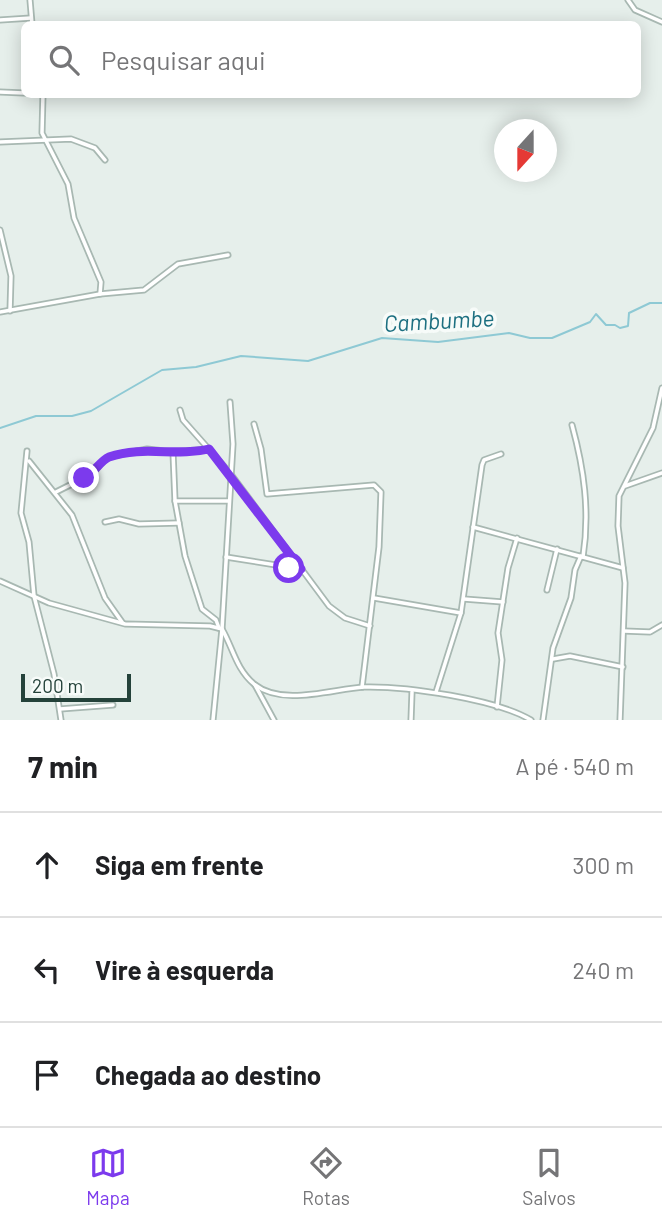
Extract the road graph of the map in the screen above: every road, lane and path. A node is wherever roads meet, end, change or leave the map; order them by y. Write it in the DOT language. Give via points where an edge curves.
graph roads {
  1 [pos="30,0"];
  2 [pos="628,0"];
  3 [pos="31,18"];
  4 [pos="0,20"];
  5 [pos="32,21"];
  6 [pos="662,22"];
  7 [pos="0,92"];
  8 [pos="21,93"];
  9 [pos="43,98"];
  10 [pos="0,142"];
  11 [pos="46,142"];
  12 [pos="106,160"];
  13 [pos="0,230"];
  14 [pos="228,255"];
  15 [pos="100,294"];
  16 [pos="10,311"];
  17 [pos="0,312"];
  18 [pos="662,388"];
  19 [pos="230,402"];
  20 [pos="180,410"];
  21 [pos="254,424"];
  22 [pos="572,425"];
  23 [pos="209,449"];
  24 [pos="27,451"];
  25 [pos="173,452"];
  26 [pos="502,454"];
  27 [pos="28,459"];
  28 [pos="230,473"];
  29 [pos="662,473"];
  30 [pos="624,486"];
  31 [pos="56,492"];
  32 [pos="229,500"];
  33 [pos="175,501"];
  34 [pos="105,522"];
  35 [pos="179,523"];
  36 [pos="473,527"];
  37 [pos="517,538"];
  38 [pos="557,549"];
  39 [pos="582,556"];
  40 [pos="226,557"];
  41 [pos="624,568"];
  42 [pos="301,569"];
  43 [pos="0,581"];
  44 [pos="547,590"];
  45 [pos="34,596"];
  46 [pos="374,598"];
  47 [pos="464,599"];
  48 [pos="503,602"];
  49 [pos="461,613"];
  50 [pos="125,624"];
  51 [pos="662,625"];
  52 [pos="370,626"];
  53 [pos="220,629"];
  54 [pos="624,631"];
  55 [pos="552,660"];
  56 [pos="623,667"];
  57 [pos="255,685"];
  58 [pos="362,687"];
  59 [pos="412,692"];
  60 [pos="436,692"];
  61 [pos="114,705"];
  62 [pos="497,707"];
  63 [pos="60,709"];
  64 [pos="529,719"];
  65 [pos="61,720"];
  66 [pos="213,720"];
  67 [pos="274,720"];
  68 [pos="411,720"];
  69 [pos="543,720"];
  70 [pos="620,720"];
  1 -- 3 [label="street"];
  2 -- 6 [label="street" via="635,10"];
  3 -- 4 [label="street"];
  3 -- 5 [label="street"];
  7 -- 8 [label="street"];
  9 -- 11 [label="street" via="41,123"];
  10 -- 11 [label="street"];
  11 -- 12 [label="street" via="78,141 95,148"];
  11 -- 15 [label="street" via="68,184 74,218 99,275"];
  13 -- 16 [label="street" via="11,276"];
  14 -- 15 [label="street" via="180,263 144,290"];
  15 -- 16 [label="street"];
  16 -- 17 [label="street"];
  18 -- 30 [label="street" via="653,428"];
  19 -- 28 [label="street"];
  20 -- 23 [label="street" via="183,420"];
  21 -- 46 [label="street" via="267,494 374,485 381,492"];
  22 -- 39 [label="street" via="586,497 588,527"];
  23 -- 25 [label="street"];
  23 -- 28 [label="street"];
  24 -- 27 [label="street"];
  25 -- 31 [label="street" via="147,449 108,457 90,475"];
  25 -- 33 [label="street"];
  26 -- 36 [label="street" via="482,465"];
  27 -- 31 [label="street"];
  27 -- 45 [label="street" via="21,513"];
  28 -- 32 [label="street"];
  28 -- 42 [label="street"];
  29 -- 30 [label="street"];
  30 -- 41 [label="street" via="618,526"];
  31 -- 50 [label="street" via="75,522 105,598"];
  32 -- 33 [label="street"];
  32 -- 40 [label="street"];
  33 -- 35 [label="street"];
  34 -- 35 [label="street"];
  35 -- 53 [label="street" via="202,609"];
  36 -- 37 [label="street"];
  36 -- 47 [label="street"];
  37 -- 38 [label="street"];
  37 -- 48 [label="street"];
  38 -- 39 [label="street"];
  38 -- 44 [label="street"];
  39 -- 41 [label="street"];
  39 -- 55 [label="street"];
  40 -- 42 [label="street"];
  40 -- 53 [label="street"];
  41 -- 54 [label="street"];
  42 -- 52 [label="street" via="339,615"];
  43 -- 45 [label="street"];
  45 -- 50 [label="street"];
  45 -- 63 [label="street"];
  46 -- 49 [label="street"];
  46 -- 52 [label="street"];
  47 -- 48 [label="street"];
  47 -- 49 [label="street"];
  48 -- 62 [label="street"];
  49 -- 60 [label="street"];
  50 -- 53 [label="street"];
  51 -- 54 [label="street" via="650,632"];
  52 -- 58 [label="street"];
  53 -- 57 [label="street" via="237,663"];
  53 -- 66 [label="street"];
  54 -- 56 [label="street"];
  55 -- 56 [label="street" via="570,656"];
  55 -- 69 [label="street"];
  56 -- 70 [label="street"];
  57 -- 58 [label="street" via="292,694"];
  57 -- 67 [label="street"];
  58 -- 59 [label="street"];
  59 -- 60 [label="street"];
  59 -- 68 [label="street"];
  60 -- 62 [label="street"];
  61 -- 63 [label="street"];
  62 -- 64 [label="street"];
  63 -- 65 [label="street"];
}
